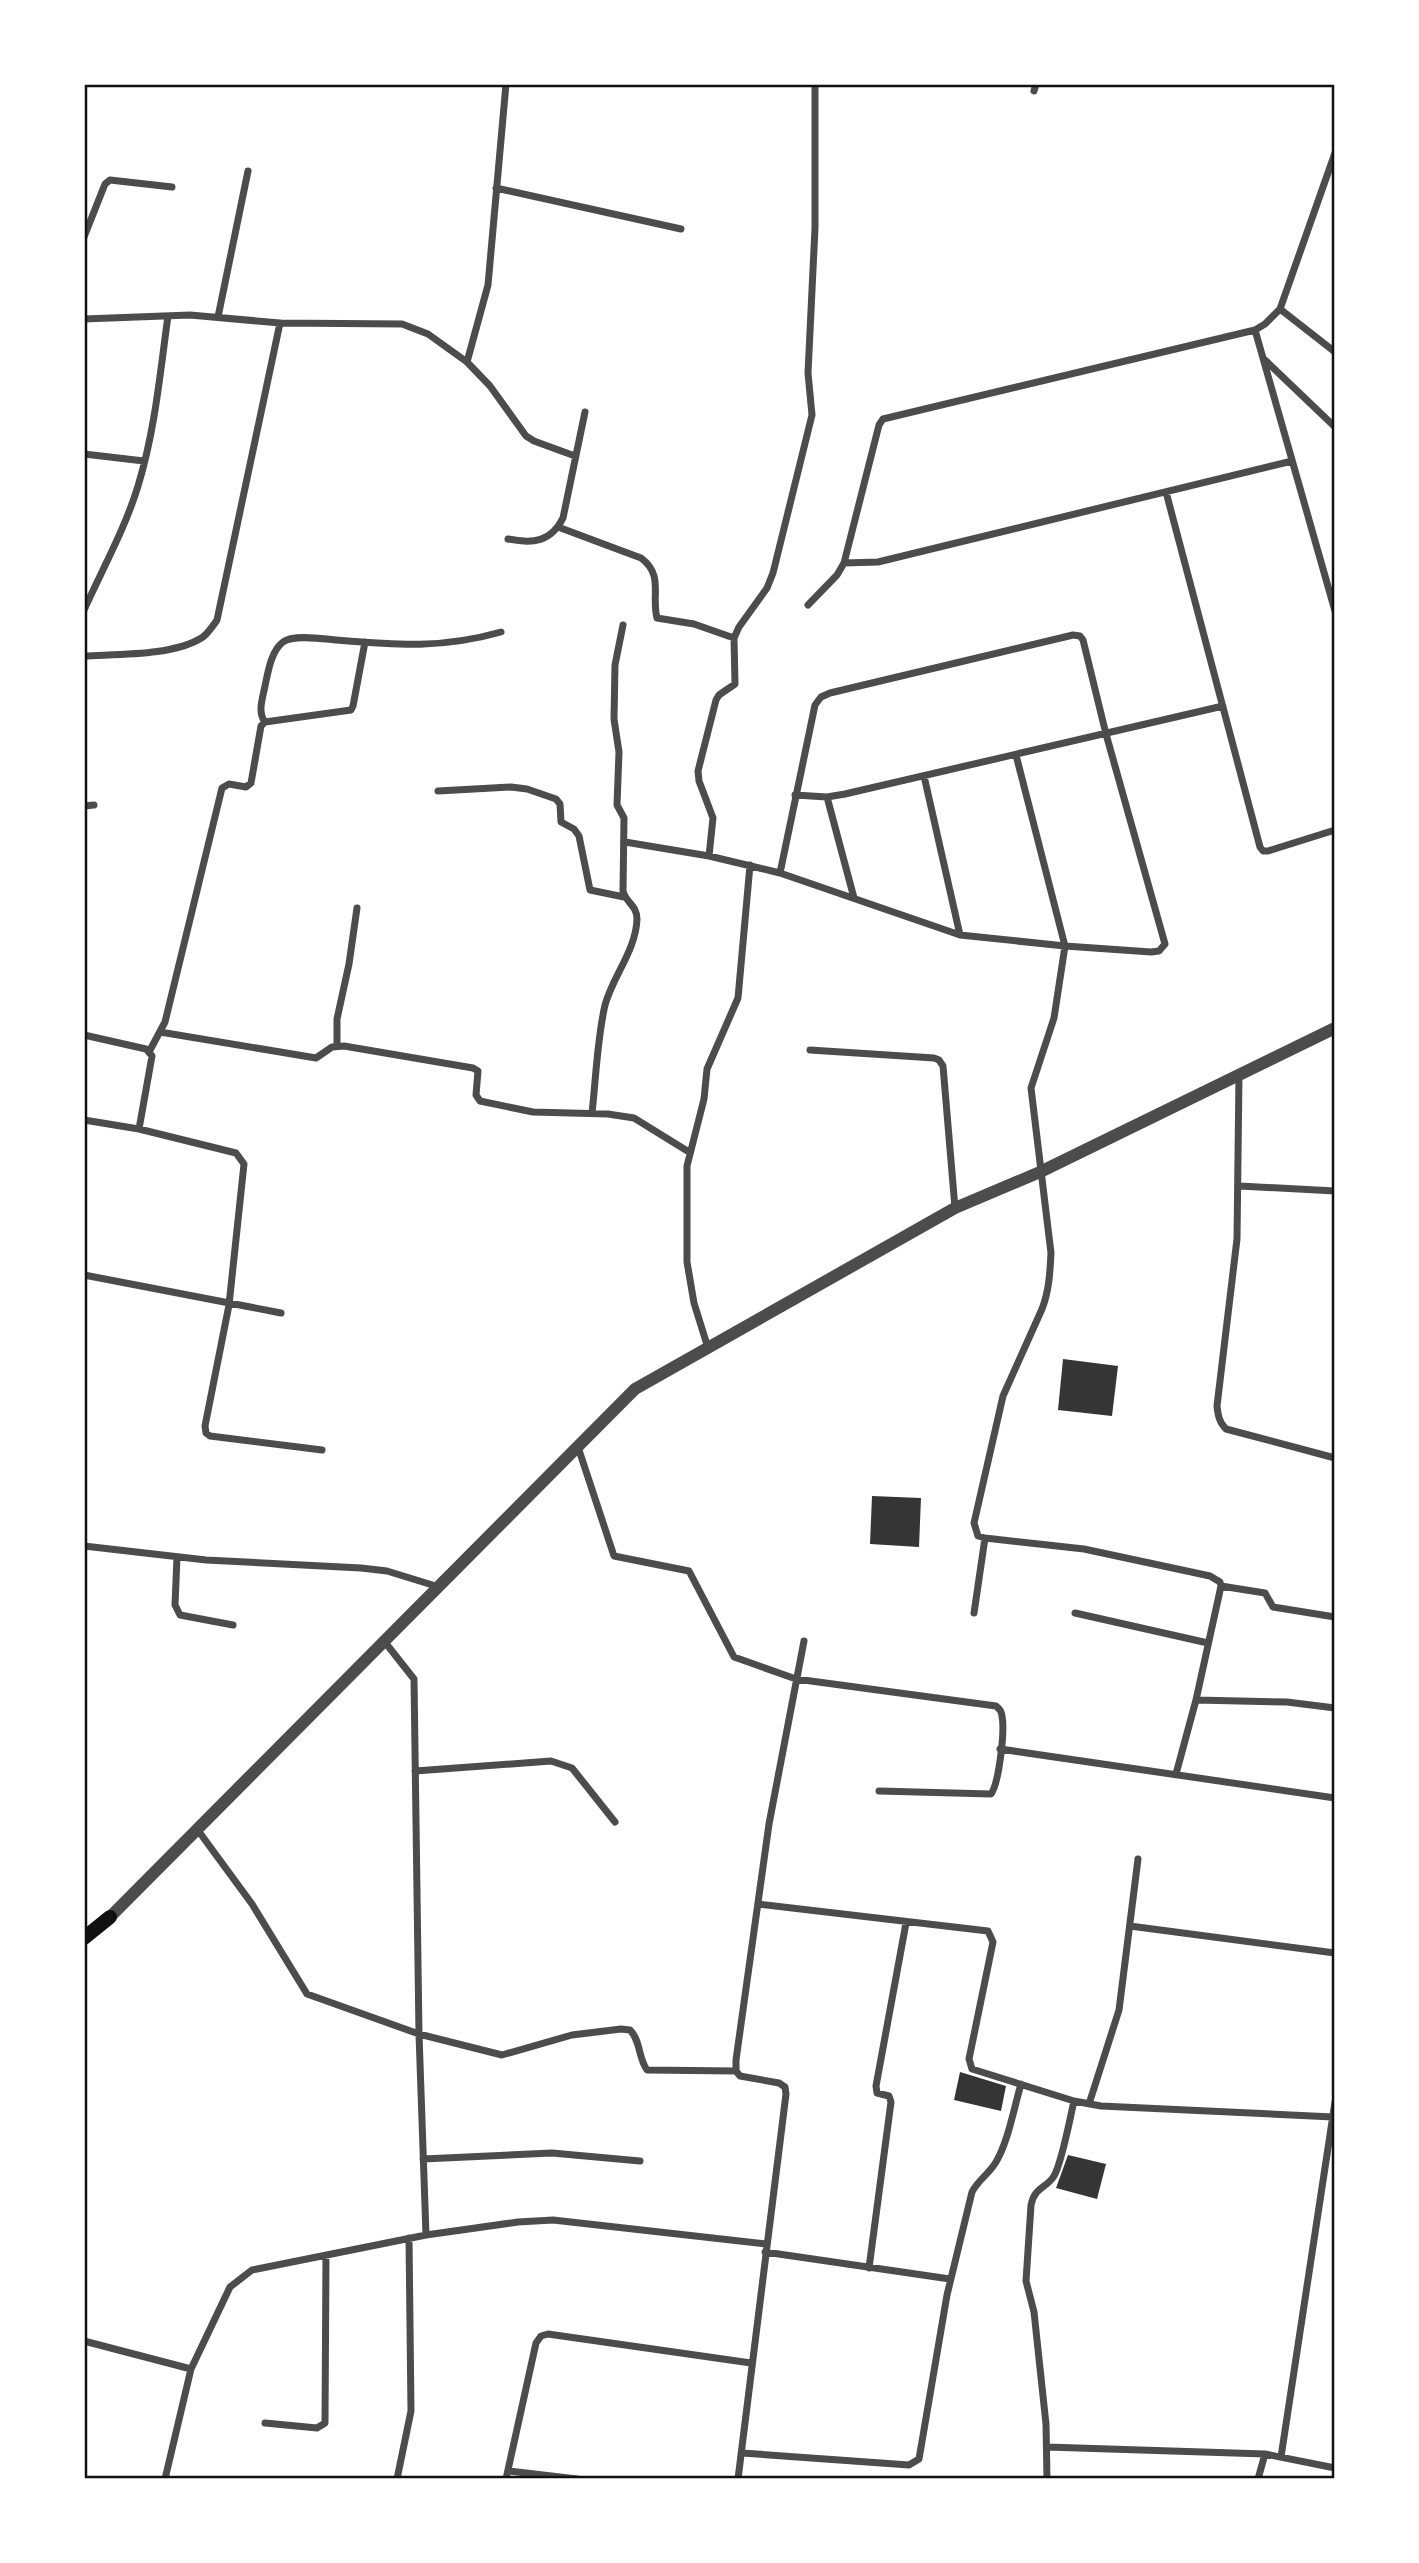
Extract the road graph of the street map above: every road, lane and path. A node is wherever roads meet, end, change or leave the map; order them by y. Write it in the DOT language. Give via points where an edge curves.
graph roads {
  1 [pos="506,84"];
  2 [pos="816,84"];
  3 [pos="1335,153"];
  4 [pos="248,171"];
  5 [pos="172,187"];
  6 [pos="496,188"];
  7 [pos="681,229"];
  8 [pos="84,237"];
  9 [pos="1279,309"];
  10 [pos="168,316"];
  11 [pos="218,317"];
  12 [pos="84,319"];
  13 [pos="280,323"];
  14 [pos="1255,330"];
  15 [pos="1335,352"];
  16 [pos="1262,358"];
  17 [pos="467,362"];
  18 [pos="585,412"];
  19 [pos="1335,427"];
  20 [pos="84,454"];
  21 [pos="575,456"];
  22 [pos="144,461"];
  23 [pos="1292,461"];
  24 [pos="1166,492"];
  25 [pos="558,527"];
  26 [pos="508,539"];
  27 [pos="844,563"];
  28 [pos="808,605"];
  29 [pos="84,610"];
  30 [pos="1335,611"];
  31 [pos="623,625"];
  32 [pos="501,632"];
  33 [pos="734,638"];
  34 [pos="365,642"];
  35 [pos="84,656"];
  36 [pos="1223,706"];
  37 [pos="265,722"];
  38 [pos="1106,734"];
  39 [pos="1016,755"];
  40 [pos="924,776"];
  41 [pos="438,791"];
  42 [pos="795,795"];
  43 [pos="827,797"];
  44 [pos="94,805"];
  45 [pos="84,806"];
  46 [pos="1335,830"];
  47 [pos="625,842"];
  48 [pos="709,856"];
  49 [pos="750,865"];
  50 [pos="780,873"];
  51 [pos="624,897"];
  52 [pos="854,898"];
  53 [pos="357,908"];
  54 [pos="960,935"];
  55 [pos="1065,946"];
  56 [pos="1335,1028"];
  57 [pos="160,1032"];
  58 [pos="84,1035"];
  59 [pos="337,1046"];
  60 [pos="810,1050"];
  61 [pos="149,1052"];
  62 [pos="1239,1075"];
  63 [pos="592,1113"];
  64 [pos="84,1120"];
  65 [pos="139,1129"];
  66 [pos="689,1152"];
  67 [pos="1040,1172"];
  68 [pos="1239,1186"];
  69 [pos="1335,1191"];
  70 [pos="955,1208"];
  71 [pos="84,1275"];
  72 [pos="229,1305"];
  73 [pos="281,1313"];
  74 [pos="708,1348"];
  75 [pos="578,1447"];
  76 [pos="322,1450"];
  77 [pos="1335,1458"];
  78 [pos="985,1538"];
  79 [pos="84,1546"];
  80 [pos="177,1557"];
  81 [pos="1221,1586"];
  82 [pos="439,1587"];
  83 [pos="974,1613"];
  84 [pos="1075,1613"];
  85 [pos="1335,1617"];
  86 [pos="233,1625"];
  87 [pos="804,1640"];
  88 [pos="384,1641"];
  89 [pos="1208,1643"];
  90 [pos="796,1679"];
  91 [pos="1196,1700"];
  92 [pos="1335,1708"];
  93 [pos="1000,1749"];
  94 [pos="415,1771"];
  95 [pos="1176,1774"];
  96 [pos="879,1791"];
  97 [pos="1335,1798"];
  98 [pos="615,1822"];
  99 [pos="197,1829"];
  100 [pos="1138,1859"];
  101 [pos="758,1904"];
  102 [pos="110,1917"];
  103 [pos="906,1923"];
  104 [pos="1130,1926"];
  105 [pos="84,1941"];
  106 [pos="1335,1953"];
  107 [pos="419,2034"];
  108 [pos="736,2071"];
  109 [pos="1021,2084"];
  110 [pos="1074,2101"];
  111 [pos="1335,2102"];
  112 [pos="1089,2104"];
  113 [pos="1333,2117"];
  114 [pos="423,2160"];
  115 [pos="640,2161"];
  116 [pos="426,2235"];
  117 [pos="409,2238"];
  118 [pos="766,2248"];
  119 [pos="326,2255"];
  120 [pos="869,2268"];
  121 [pos="950,2279"];
  122 [pos="84,2341"];
  123 [pos="751,2363"];
  124 [pos="191,2370"];
  125 [pos="265,2423"];
  126 [pos="1047,2447"];
  127 [pos="742,2453"];
  128 [pos="1265,2454"];
  129 [pos="1281,2457"];
  130 [pos="1335,2468"];
  131 [pos="507,2475"];
  132 [pos="165,2479"];
  133 [pos="397,2479"];
  134 [pos="577,2479"];
  135 [pos="738,2479"];
  136 [pos="1047,2479"];
  137 [pos="1258,2479"];
  1 -- 6 [label="street"];
  2 -- 33 [label="street" via="808,373 812,415 773,573"];
  3 -- 9 [label="street"];
  4 -- 11 [label="street"];
  5 -- 8 [label="street" via="110,180"];
  6 -- 7 [label="street"];
  6 -- 17 [label="street" via="488,285"];
  9 -- 14 [label="street"];
  9 -- 15 [label="street"];
  10 -- 11 [label="street"];
  10 -- 12 [label="street"];
  10 -- 22 [label="street"];
  11 -- 13 [label="street"];
  13 -- 17 [label="street" via="402,324 428,334"];
  13 -- 35 [label="street" via="217,620 206,635 191,643"];
  14 -- 16 [label="street"];
  14 -- 27 [label="street" via="883,419"];
  16 -- 19 [label="street"];
  16 -- 23 [label="street"];
  17 -- 21 [label="street" via="526,436"];
  18 -- 21 [label="street"];
  20 -- 22 [label="street"];
  21 -- 25 [label="street"];
  22 -- 29 [label="street" via="132,504"];
  23 -- 24 [label="street"];
  23 -- 30 [label="street"];
  24 -- 27 [label="street" via="878,562"];
  24 -- 36 [label="street"];
  25 -- 26 [label="street" via="538,541"];
  25 -- 33 [label="street" via="650,565 657,618"];
  27 -- 28 [label="street"];
  31 -- 47 [label="street" via="615,665 614,719 619,752 617,806 624,818"];
  32 -- 34 [label="street" via="456,643 410,646"];
  33 -- 48 [label="street" via="735,684 716,700 698,771 713,818"];
  34 -- 37 [label="street" via="351,710"];
  34 -- 37 [label="street" via="316,639 281,643 270,666 261,707"];
  36 -- 38 [label="street"];
  36 -- 46 [label="street" via="1259,847 1268,851"];
  37 -- 57 [label="street" via="251,783 222,788"];
  38 -- 39 [label="street"];
  38 -- 42 [label="street" via="1083,640 1073,635 821,697 815,705"];
  38 -- 55 [label="street" via="1165,944 1151,952"];
  39 -- 40 [label="street"];
  39 -- 55 [label="street"];
  40 -- 43 [label="street"];
  40 -- 54 [label="street"];
  41 -- 51 [label="street" via="511,787 556,799 561,822 579,836 590,890"];
  42 -- 43 [label="street"];
  42 -- 50 [label="street"];
  43 -- 52 [label="street"];
  44 -- 45 [label="street"];
  47 -- 48 [label="street"];
  47 -- 51 [label="street"];
  48 -- 49 [label="street"];
  49 -- 50 [label="street"];
  49 -- 66 [label="street" via="738,998 707,1069"];
  50 -- 52 [label="street"];
  51 -- 63 [label="street" via="635,908 636,927 605,1006"];
  52 -- 54 [label="street"];
  53 -- 59 [label="street" via="337,1019"];
  54 -- 55 [label="street"];
  55 -- 67 [label="street" via="1054,1018 1031,1087"];
  56 -- 62 [label="street"];
  57 -- 59 [label="street" via="316,1058"];
  57 -- 61 [label="street"];
  58 -- 61 [label="street"];
  59 -- 63 [label="street" via="476,1069 480,1101 533,1112"];
  60 -- 70 [label="street" via="939,1060"];
  61 -- 65 [label="street" via="152,1062"];
  62 -- 67 [label="street"];
  62 -- 68 [label="street"];
  63 -- 66 [label="street" via="634,1118"];
  64 -- 65 [label="street"];
  65 -- 72 [label="street" via="242,1158"];
  66 -- 74 [label="street" via="687,1262"];
  67 -- 70 [label="street"];
  67 -- 78 [label="street" via="1051,1253 1049,1283 1042,1310 998,1410 974,1523 978,1536"];
  68 -- 69 [label="street"];
  68 -- 77 [label="street" via="1236,1256 1217,1406 1221,1423 1226,1429"];
  70 -- 74 [label="street"];
  71 -- 72 [label="street"];
  72 -- 73 [label="street"];
  72 -- 76 [label="street" via="206,1433"];
  74 -- 75 [label="street" via="635,1389"];
  75 -- 82 [label="street"];
  75 -- 90 [label="street" via="614,1556 689,1571 734,1657"];
  78 -- 81 [label="street" via="1084,1549 1210,1576"];
  78 -- 83 [label="street"];
  79 -- 80 [label="street"];
  80 -- 82 [label="street" via="373,1569"];
  80 -- 86 [label="street" via="175,1605 180,1615"];
  81 -- 85 [label="street" via="1265,1593 1273,1607"];
  81 -- 89 [label="street"];
  82 -- 88 [label="street"];
  84 -- 89 [label="street"];
  87 -- 90 [label="street"];
  88 -- 94 [label="street" via="414,1679"];
  88 -- 99 [label="street"];
  89 -- 91 [label="street"];
  90 -- 93 [label="street" via="996,1706 1003,1717"];
  90 -- 101 [label="street"];
  91 -- 92 [label="street"];
  91 -- 95 [label="street"];
  93 -- 95 [label="street"];
  93 -- 96 [label="street" via="991,1794"];
  94 -- 98 [label="street" via="564,1763"];
  94 -- 107 [label="street"];
  95 -- 97 [label="street"];
  99 -- 102 [label="street"];
  99 -- 107 [label="street" via="252,1905 307,1994"];
  100 -- 104 [label="street"];
  101 -- 103 [label="street"];
  101 -- 108 [label="street"];
  102 -- 105 [label="main road"];
  103 -- 109 [label="street" via="991,1934 969,2065"];
  103 -- 120 [label="street" via="876,2086 877,2093 889,2096 891,2102"];
  104 -- 106 [label="street"];
  104 -- 112 [label="street" via="1119,2011"];
  107 -- 108 [label="street" via="502,2054 572,2035 630,2030 647,2070"];
  107 -- 114 [label="street"];
  108 -- 118 [label="street" via="740,2076 785,2087"];
  109 -- 110 [label="street"];
  109 -- 121 [label="street" via="999,2156 972,2192"];
  110 -- 112 [label="street"];
  110 -- 126 [label="street" via="1054,2177 1038,2189 1031,2204 1026,2281 1034,2312"];
  111 -- 113 [label="street"];
  112 -- 113 [label="street"];
  113 -- 129 [label="street"];
  114 -- 115 [label="street" via="552,2153"];
  114 -- 116 [label="street"];
  116 -- 117 [label="street"];
  116 -- 118 [label="street" via="553,2220"];
  117 -- 119 [label="street"];
  117 -- 133 [label="street" via="412,2400"];
  118 -- 120 [label="street"];
  118 -- 123 [label="street"];
  119 -- 124 [label="street" via="252,2270 230,2287"];
  119 -- 125 [label="street" via="324,2423 317,2428"];
  120 -- 121 [label="street"];
  121 -- 127 [label="street" via="922,2449 915,2463"];
  122 -- 124 [label="street"];
  123 -- 127 [label="street"];
  123 -- 131 [label="street" via="541,2336"];
  124 -- 132 [label="street"];
  126 -- 128 [label="street"];
  126 -- 136 [label="street"];
  127 -- 135 [label="street"];
  128 -- 129 [label="street"];
  128 -- 137 [label="street"];
  129 -- 130 [label="street"];
  131 -- 134 [label="street"];
}
